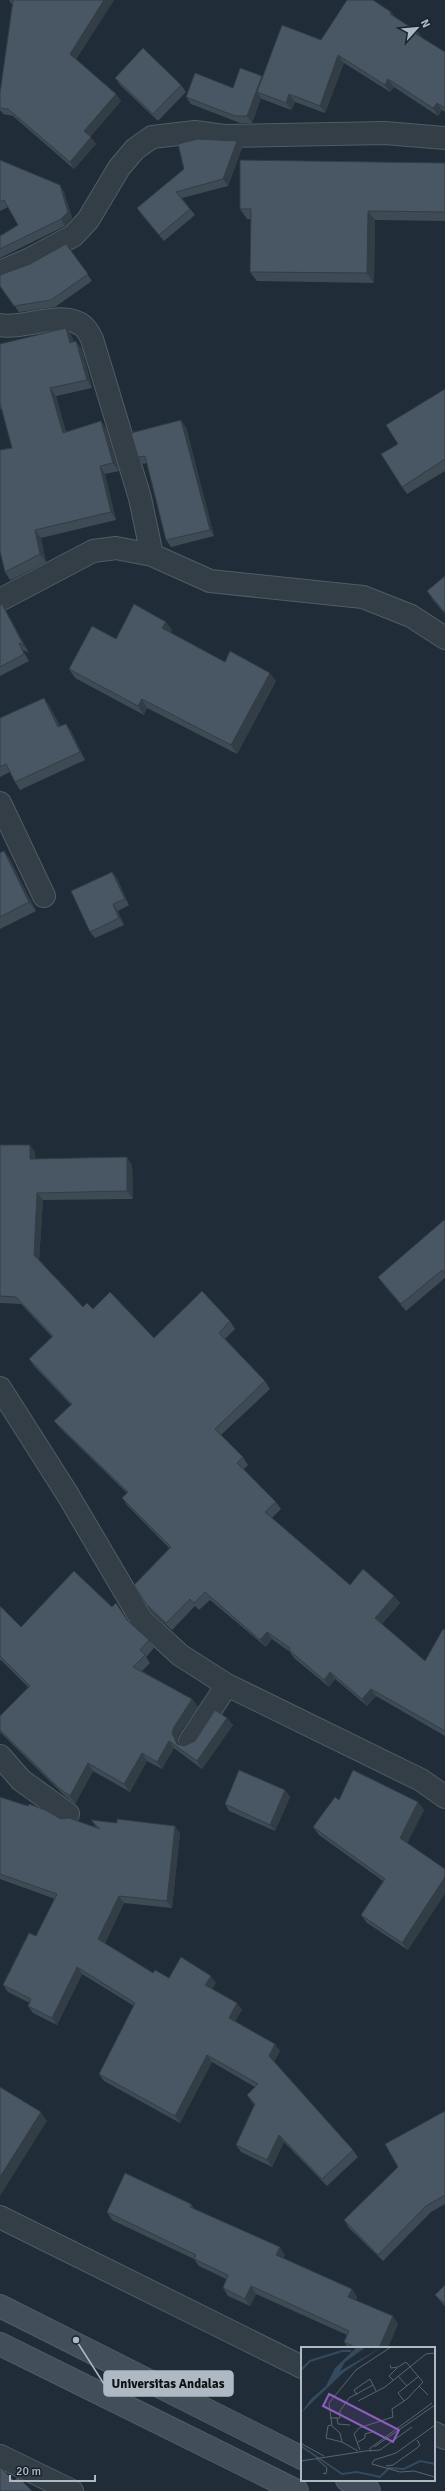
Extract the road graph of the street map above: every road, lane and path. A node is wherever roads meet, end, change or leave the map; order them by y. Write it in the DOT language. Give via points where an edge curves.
graph roads {
  1 [pos="445,138"];
  2 [pos="0,272"];
  3 [pos="0,325"];
  4 [pos="152,555"];
  5 [pos="0,600"];
  6 [pos="445,638"];
  7 [pos="0,803"];
  8 [pos="44,896"];
  9 [pos="0,1388"];
  10 [pos="227,1684"];
  11 [pos="190,1741"];
  12 [pos="0,1756"];
  13 [pos="445,1797"];
  14 [pos="68,1814"];
  15 [pos="0,2217"];
  16 [pos="0,2306"];
  17 [pos="0,2344"];
  18 [pos="301,2367"];
  19 [pos="435,2433"];
  20 [pos="445,2438"];
  21 [pos="0,2456"];
  22 [pos="301,2457"];
  23 [pos="349,2481"];
  24 [pos="72,2491"];
  25 [pos="297,2491"];
  26 [pos="368,2491"];
  1 -- 2 [label="street" via="384,133 224,136 195,132 152,137 135,149 119,168 88,220 73,236"];
  3 -- 4 [label="street" via="54,319 83,325 92,339 140,498"];
  4 -- 5 [label="street" via="116,548 93,551"];
  4 -- 6 [label="street" via="210,581 363,596 411,616"];
  7 -- 8 [label="street"];
  9 -- 10 [label="street" via="68,1495 141,1619 180,1654"];
  10 -- 11 [label="street"];
  10 -- 13 [label="street" via="421,1780"];
  12 -- 14 [label="street" via="21,1780"];
  15 -- 18 [label="street"];
  16 -- 22 [label="street"];
  17 -- 25 [label="street"];
  19 -- 20 [label="street"];
  21 -- 24 [label="street"];
  23 -- 26 [label="street"];
}
